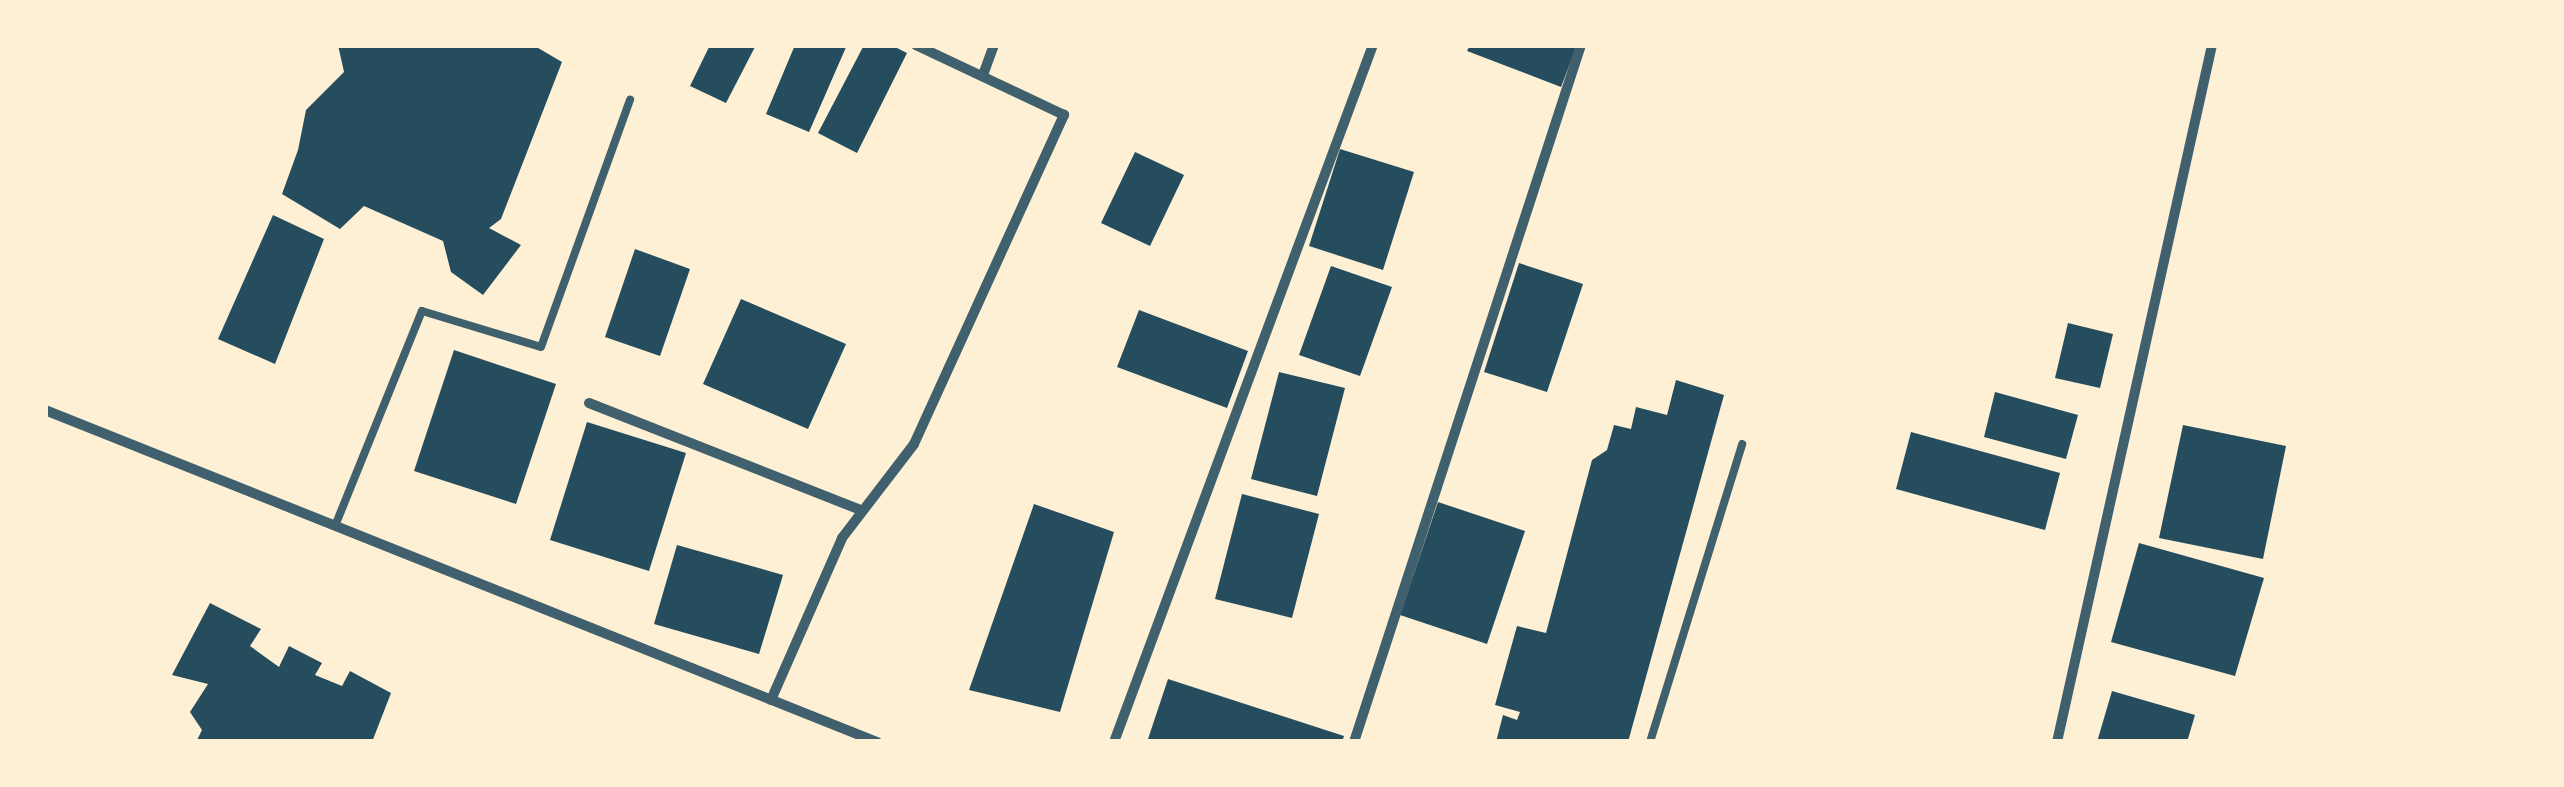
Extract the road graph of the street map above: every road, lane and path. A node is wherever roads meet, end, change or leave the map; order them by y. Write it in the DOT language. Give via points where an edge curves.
graph roads {
  1 [pos="916,45"];
  2 [pos="994,45"];
  3 [pos="1373,45"];
  4 [pos="1582,45"];
  5 [pos="2212,45"];
  6 [pos="983,75"];
  7 [pos="630,100"];
  8 [pos="589,403"];
  9 [pos="45,410"];
  10 [pos="1742,444"];
  11 [pos="860,510"];
  12 [pos="335,526"];
  13 [pos="771,700"];
  14 [pos="877,742"];
  15 [pos="1114,742"];
  16 [pos="1354,742"];
  17 [pos="1650,742"];
  18 [pos="2057,742"];
  1 -- 6 [label="street"];
  2 -- 6 [label="street"];
  3 -- 15 [label="street"];
  4 -- 16 [label="street"];
  5 -- 18 [label="street"];
  6 -- 11 [label="street" via="1064,114 914,444"];
  7 -- 12 [label="lane" via="541,347 422,311"];
  8 -- 11 [label="street"];
  9 -- 12 [label="street"];
  10 -- 17 [label="lane"];
  11 -- 13 [label="street"];
  12 -- 13 [label="street"];
  13 -- 14 [label="street"];
}
